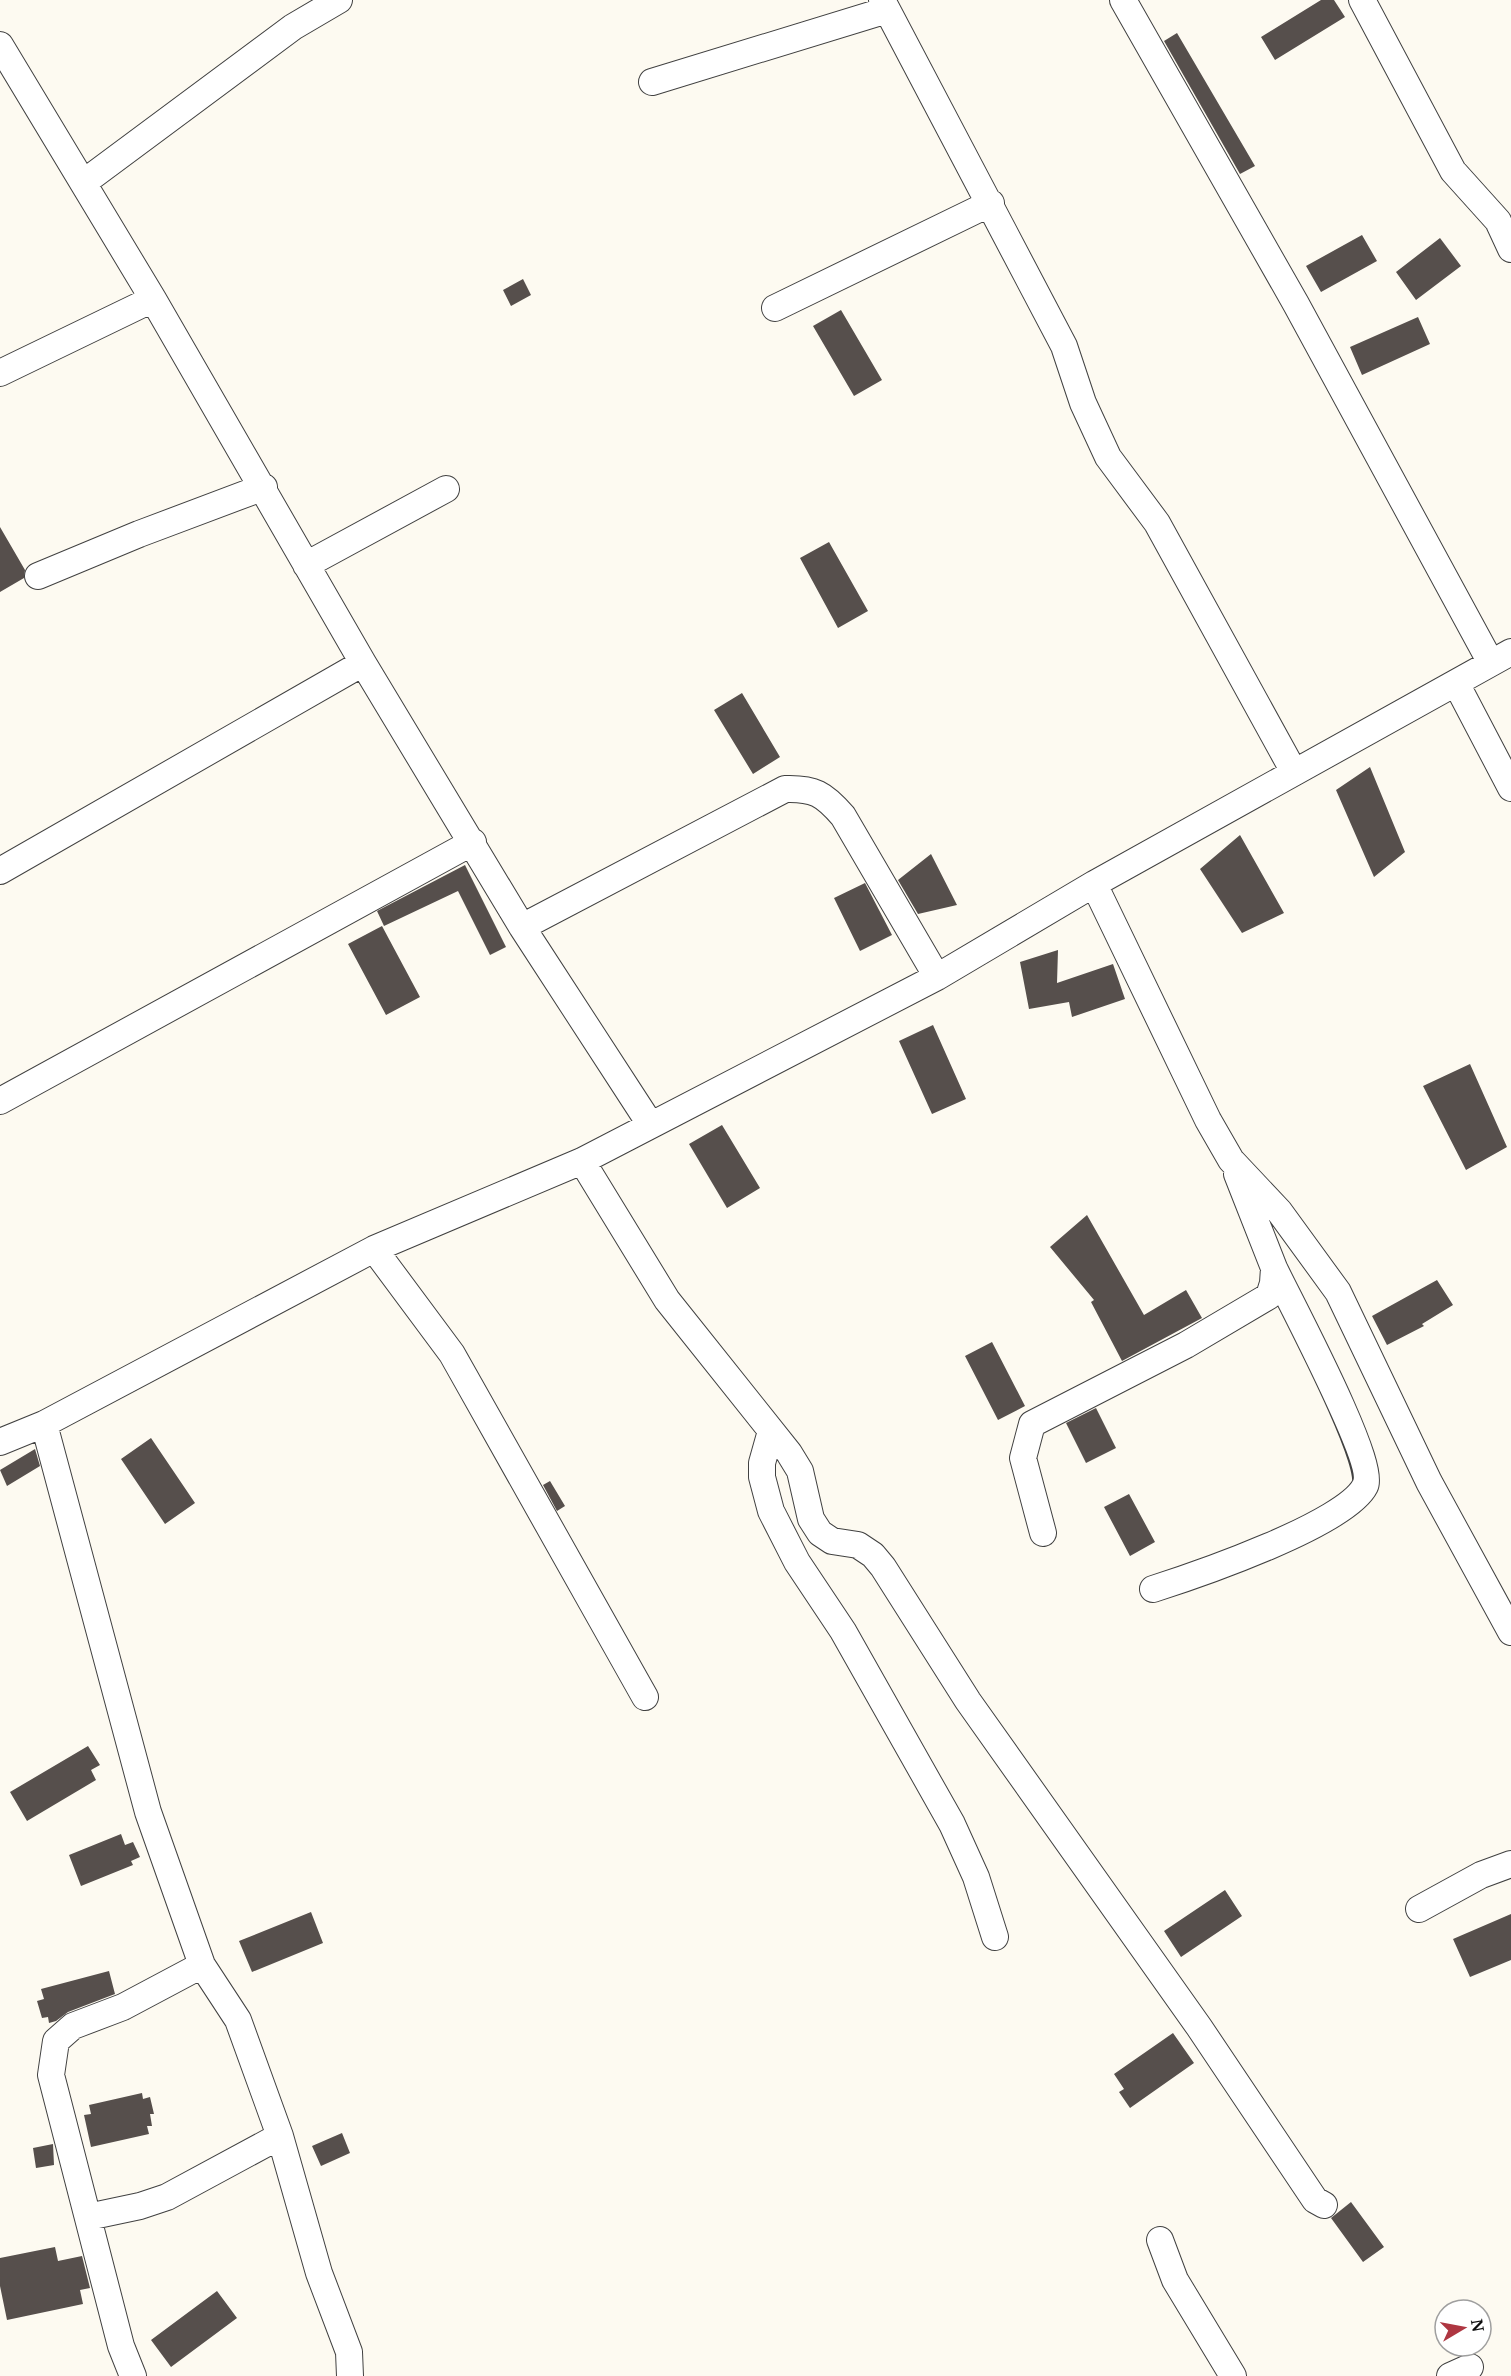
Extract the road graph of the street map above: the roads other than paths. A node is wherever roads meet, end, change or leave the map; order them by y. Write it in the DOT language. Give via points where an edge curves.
graph roads {
  1 [pos="339,0"];
  2 [pos="1123,0"];
  3 [pos="1362,0"];
  4 [pos="884,5"];
  5 [pos="0,45"];
  6 [pos="652,82"];
  7 [pos="83,183"];
  8 [pos="991,203"];
  9 [pos="1511,249"];
  10 [pos="153,299"];
  11 [pos="775,308"];
  12 [pos="0,373"];
  13 [pos="264,487"];
  14 [pos="446,489"];
  15 [pos="306,565"];
  16 [pos="39,576"];
  17 [pos="1501,658"];
  18 [pos="363,663"];
  19 [pos="1456,683"];
  20 [pos="1294,772"];
  21 [pos="1511,788"];
  22 [pos="473,842"];
  23 [pos="0,871"];
  24 [pos="1094,884"];
  25 [pos="522,927"];
  26 [pos="937,977"];
  27 [pos="0,1101"];
  28 [pos="650,1124"];
  29 [pos="1232,1160"];
  30 [pos="582,1161"];
  31 [pos="374,1249"];
  32 [pos="1274,1268"];
  33 [pos="44,1424"];
  34 [pos="771,1431"];
  35 [pos="0,1442"];
  36 [pos="1043,1533"];
  37 [pos="1154,1589"];
  38 [pos="1511,1632"];
  39 [pos="645,1697"];
  40 [pos="1511,1864"];
  41 [pos="1419,1909"];
  42 [pos="995,1937"];
  43 [pos="202,1965"];
  44 [pos="280,2136"];
  45 [pos="1324,2205"];
  46 [pos="88,2217"];
  47 [pos="1160,2240"];
  48 [pos="133,2376"];
  49 [pos="350,2376"];
  50 [pos="1233,2376"];
  1 -- 7 [label="street" via="293,27"];
  2 -- 17 [label="street"];
  3 -- 9 [label="street" via="1453,171 1498,221"];
  4 -- 6 [label="street"];
  4 -- 8 [label="street"];
  5 -- 7 [label="street"];
  7 -- 10 [label="street"];
  8 -- 11 [label="street"];
  8 -- 20 [label="street" via="1064,346 1083,403 1108,456 1156,523"];
  10 -- 12 [label="street"];
  10 -- 13 [label="street"];
  13 -- 15 [label="street"];
  13 -- 16 [label="street"];
  14 -- 15 [label="street"];
  15 -- 18 [label="street"];
  17 -- 19 [label="street"];
  18 -- 22 [label="street"];
  18 -- 23 [label="street"];
  19 -- 20 [label="street"];
  19 -- 21 [label="street"];
  20 -- 24 [label="street"];
  22 -- 25 [label="street"];
  22 -- 27 [label="street"];
  24 -- 26 [label="street"];
  24 -- 29 [label="street" via="1208,1120"];
  25 -- 26 [label="street" via="785,789 807,788 829,799 843,816"];
  25 -- 28 [label="street"];
  26 -- 28 [label="street"];
  28 -- 30 [label="street"];
  29 -- 32 [label="street"];
  29 -- 38 [label="street" via="1279,1211 1338,1292 1429,1482"];
  30 -- 31 [label="street"];
  30 -- 34 [label="street" via="667,1300"];
  31 -- 33 [label="street"];
  31 -- 39 [label="street" via="452,1354"];
  32 -- 36 [label="street" via="1269,1296 1236,1318 1032,1424 1023,1458"];
  32 -- 37 [label="street" via="1353,1433 1367,1476 1366,1485 1345,1507 1321,1521 1235,1560"];
  33 -- 35 [label="street"];
  33 -- 43 [label="street" via="148,1812"];
  34 -- 42 [label="street" via="762,1462 771,1511 797,1562 843,1631 952,1824 976,1877"];
  34 -- 45 [label="street" via="800,1471 811,1519 820,1533 832,1541 858,1545 883,1568 968,1701 1200,2027 1315,2200"];
  40 -- 41 [label="street" via="1481,1875"];
  43 -- 44 [label="street" via="238,2020"];
  43 -- 46 [label="street" via="123,2007 73,2026 57,2040 51,2075"];
  44 -- 46 [label="street" via="166,2197"];
  44 -- 49 [label="street" via="319,2273 349,2352"];
  46 -- 48 [label="street" via="121,2346"];
  47 -- 50 [label="street" via="1175,2280"];
}
